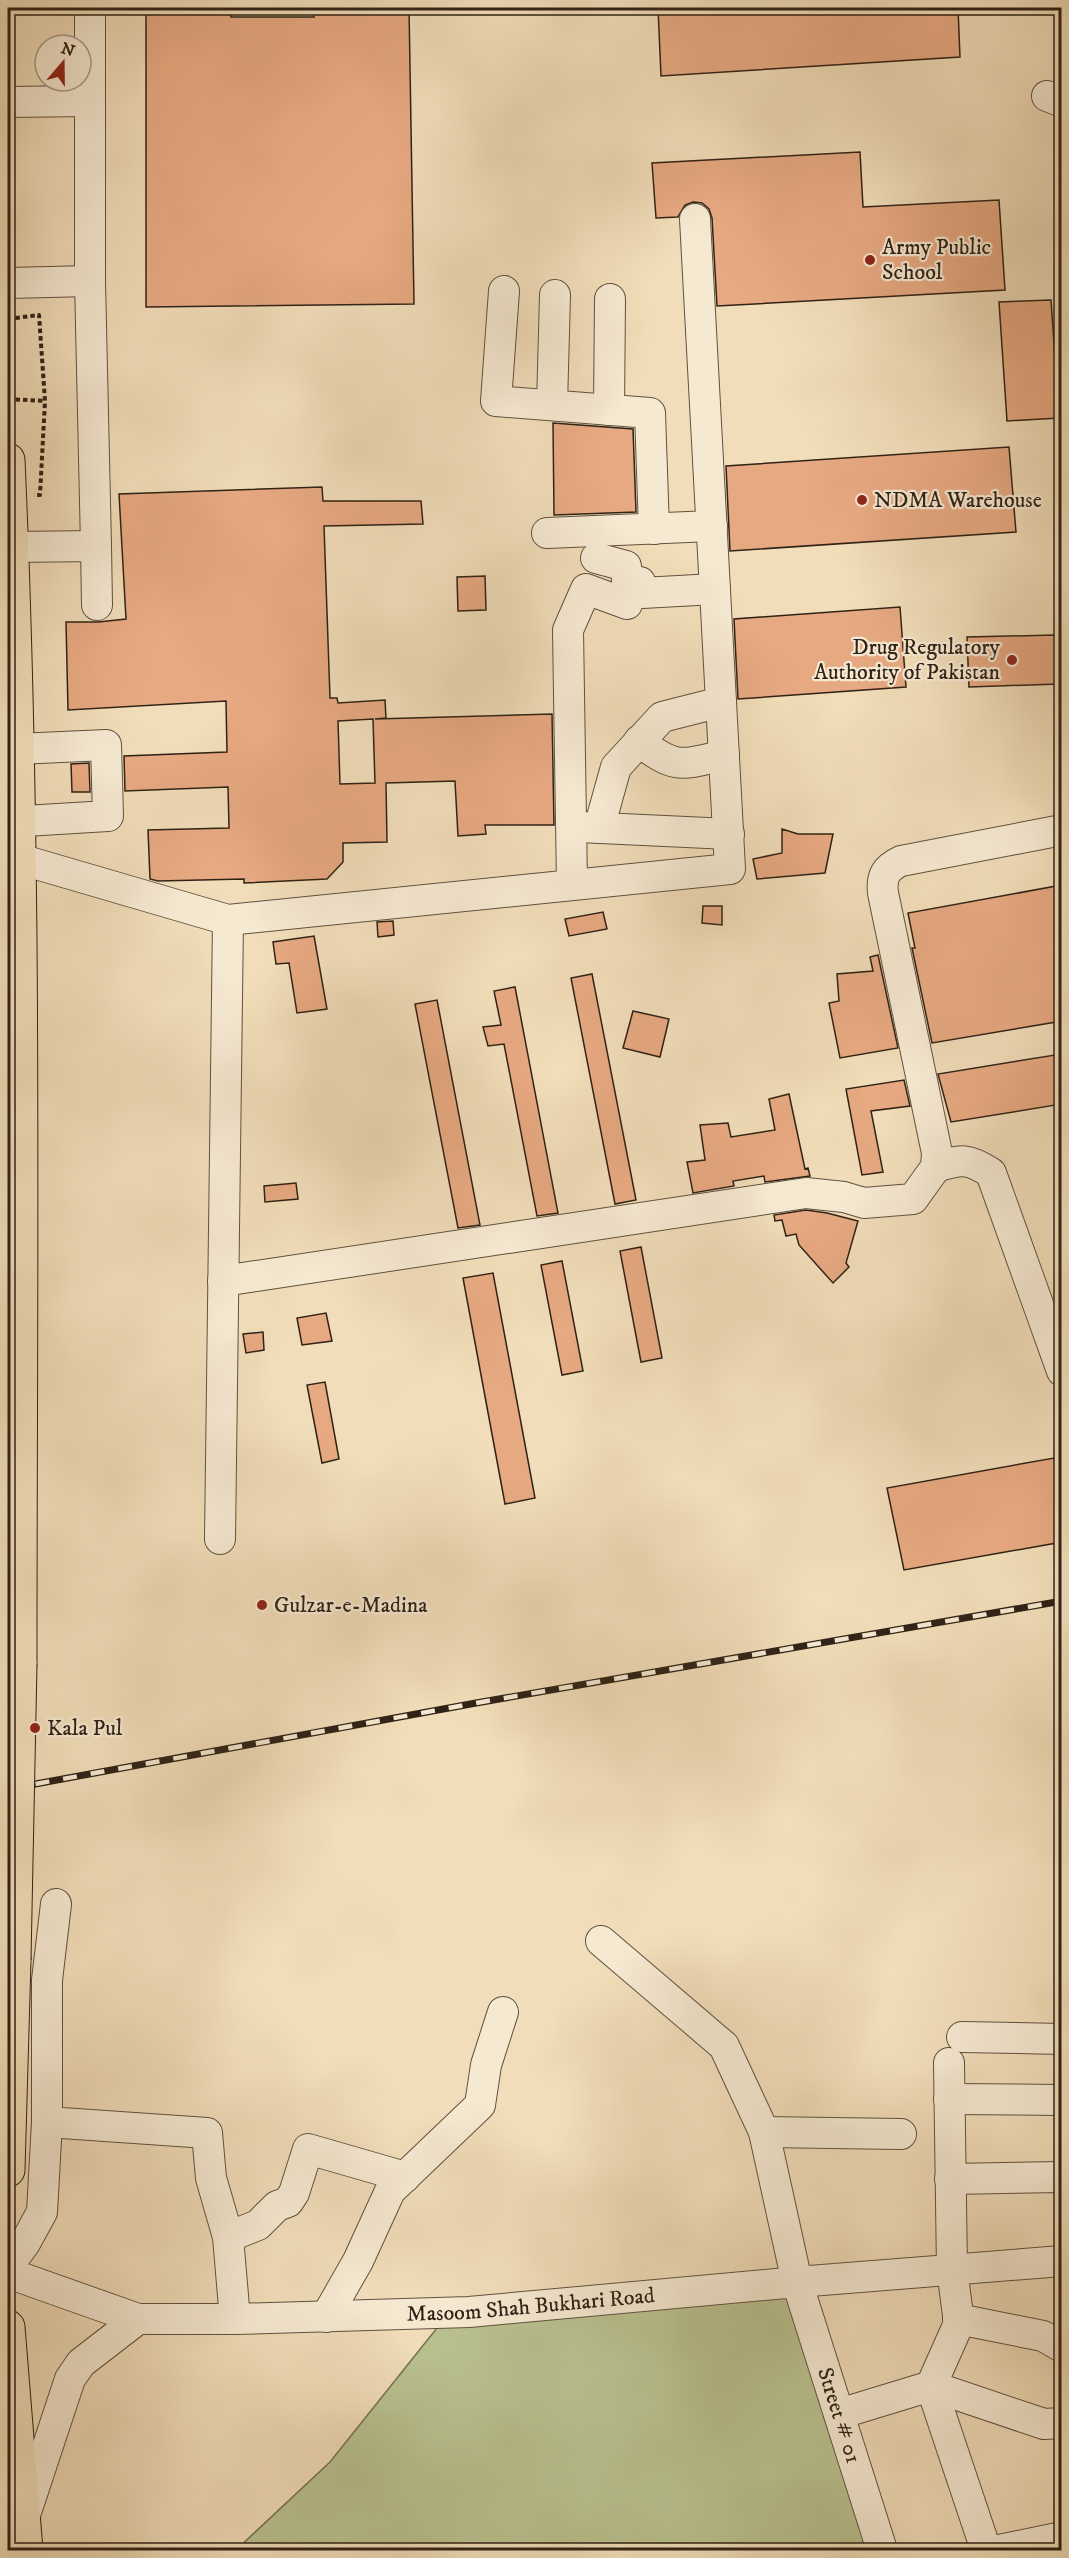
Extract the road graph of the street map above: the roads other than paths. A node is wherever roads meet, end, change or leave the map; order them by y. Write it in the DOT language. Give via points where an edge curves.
graph roads {
  1 [pos="90,8"];
  2 [pos="90,101"];
  3 [pos="8,102"];
  4 [pos="695,219"];
  5 [pos="90,281"];
  6 [pos="8,283"];
  7 [pos="504,291"];
  8 [pos="555,295"];
  9 [pos="609,299"];
  10 [pos="552,405"];
  11 [pos="609,410"];
  12 [pos="8,460"];
  13 [pos="712,526"];
  14 [pos="654,529"];
  15 [pos="547,533"];
  16 [pos="96,546"];
  17 [pos="12,547"];
  18 [pos="596,558"];
  19 [pos="715,589"];
  20 [pos="627,604"];
  21 [pos="97,605"];
  22 [pos="721,702"];
  23 [pos="12,715"];
  24 [pos="639,741"];
  25 [pos="17,749"];
  26 [pos="724,755"];
  27 [pos="13,821"];
  28 [pos="585,828"];
  29 [pos="1062,830"];
  30 [pos="729,834"];
  31 [pos="20,859"];
  32 [pos="572,885"];
  33 [pos="228,920"];
  34 [pos="936,1167"];
  35 [pos="223,1281"];
  36 [pos="1062,1371"];
  37 [pos="220,1539"];
  38 [pos="56,1904"];
  39 [pos="601,1941"];
  40 [pos="503,2012"];
  41 [pos="1062,2039"];
  42 [pos="949,2099"];
  43 [pos="1062,2100"];
  44 [pos="47,2122"];
  45 [pos="764,2132"];
  46 [pos="901,2134"];
  47 [pos="8,2170"];
  48 [pos="405,2177"];
  49 [pos="1062,2177"];
  50 [pos="950,2179"];
  51 [pos="228,2237"];
  52 [pos="1062,2261"];
  53 [pos="8,2266"];
  54 [pos="951,2270"];
  55 [pos="8,2273"];
  56 [pos="797,2282"];
  57 [pos="326,2316"];
  58 [pos="138,2319"];
  59 [pos="235,2319"];
  60 [pos="958,2319"];
  61 [pos="8,2327"];
  62 [pos="1062,2347"];
  63 [pos="931,2386"];
  64 [pos="839,2415"];
  65 [pos="1062,2423"];
  66 [pos="25,2536"];
  67 [pos="1062,2537"];
  68 [pos="882,2550"];
  69 [pos="986,2550"];
  70 [pos="999,2550"];
  1 -- 2 [label="street"];
  2 -- 3 [label="street"];
  2 -- 5 [label="street"];
  4 -- 13 [label="street"];
  5 -- 6 [label="street"];
  5 -- 16 [label="street"];
  7 -- 10 [label="street" via="496,401"];
  8 -- 10 [label="street"];
  9 -- 11 [label="street"];
  10 -- 11 [label="street"];
  11 -- 14 [label="street" via="650,413"];
  12 -- 17 [label="main road"];
  13 -- 14 [label="street"];
  13 -- 19 [label="street"];
  14 -- 15 [label="street"];
  16 -- 17 [label="street"];
  16 -- 21 [label="street"];
  17 -- 23 [label="main road"];
  18 -- 19 [label="street" via="626,566 627,581 640,582 642,593"];
  19 -- 22 [label="street"];
  20 -- 28 [label="street" via="586,589 568,630"];
  22 -- 24 [label="street" via="662,717"];
  22 -- 26 [label="street"];
  23 -- 25 [label="main road"];
  24 -- 26 [label="street" via="660,758 683,765"];
  24 -- 28 [label="street" via="616,766"];
  25 -- 27 [label="main road"];
  25 -- 27 [label="street" via="106,745 108,816"];
  26 -- 30 [label="street"];
  27 -- 31 [label="main road"];
  28 -- 30 [label="street"];
  28 -- 32 [label="street"];
  29 -- 34 [label="street" via="901,861 885,872 883,892 937,1153"];
  30 -- 32 [label="street" via="730,869"];
  31 -- 33 [label="street"];
  31 -- 47 [label="main road, bridge" via="20,1664"];
  32 -- 33 [label="street"];
  33 -- 35 [label="street"];
  34 -- 35 [label="street" via="913,1199 864,1203 806,1194"];
  34 -- 36 [label="street" via="959,1159 975,1162 991,1173"];
  35 -- 37 [label="street"];
  38 -- 44 [label="street" via="47,1980"];
  39 -- 45 [label="street, Street # 01" via="724,2046"];
  40 -- 48 [label="street" via="486,2065 480,2105"];
  41 -- 42 [label="street" via="955,2050"];
  42 -- 43 [label="street"];
  42 -- 50 [label="street"];
  44 -- 51 [label="street" via="207,2133 211,2178"];
  44 -- 53 [label="street" via="42,2212"];
  45 -- 46 [label="street"];
  45 -- 56 [label="street, Street # 01"];
  48 -- 51 [label="street" via="308,2149 288,2202 277,2206 258,2225"];
  48 -- 57 [label="street" via="390,2191 358,2261"];
  49 -- 50 [label="street"];
  50 -- 54 [label="street"];
  51 -- 59 [label="street"];
  52 -- 54 [label="street, Masoom Shah Bukhari Road"];
  54 -- 56 [label="street, Masoom Shah Bukhari Road"];
  54 -- 60 [label="street"];
  55 -- 58 [label="street, Masoom Shah Bukhari Road"];
  56 -- 57 [label="street, Masoom Shah Bukhari Road" via="468,2312"];
  56 -- 64 [label="street, Street # 01"];
  57 -- 59 [label="street, Masoom Shah Bukhari Road"];
  58 -- 59 [label="street, Masoom Shah Bukhari Road"];
  58 -- 66 [label="street" via="81,2363 70,2379"];
  60 -- 62 [label="street" via="1043,2336"];
  60 -- 63 [label="street"];
  61 -- 66 [label="main road"];
  63 -- 64 [label="street"];
  63 -- 65 [label="street" via="1044,2424"];
  63 -- 69 [label="street"];
  64 -- 68 [label="street, Street # 01"];
  67 -- 70 [label="street"];
}
